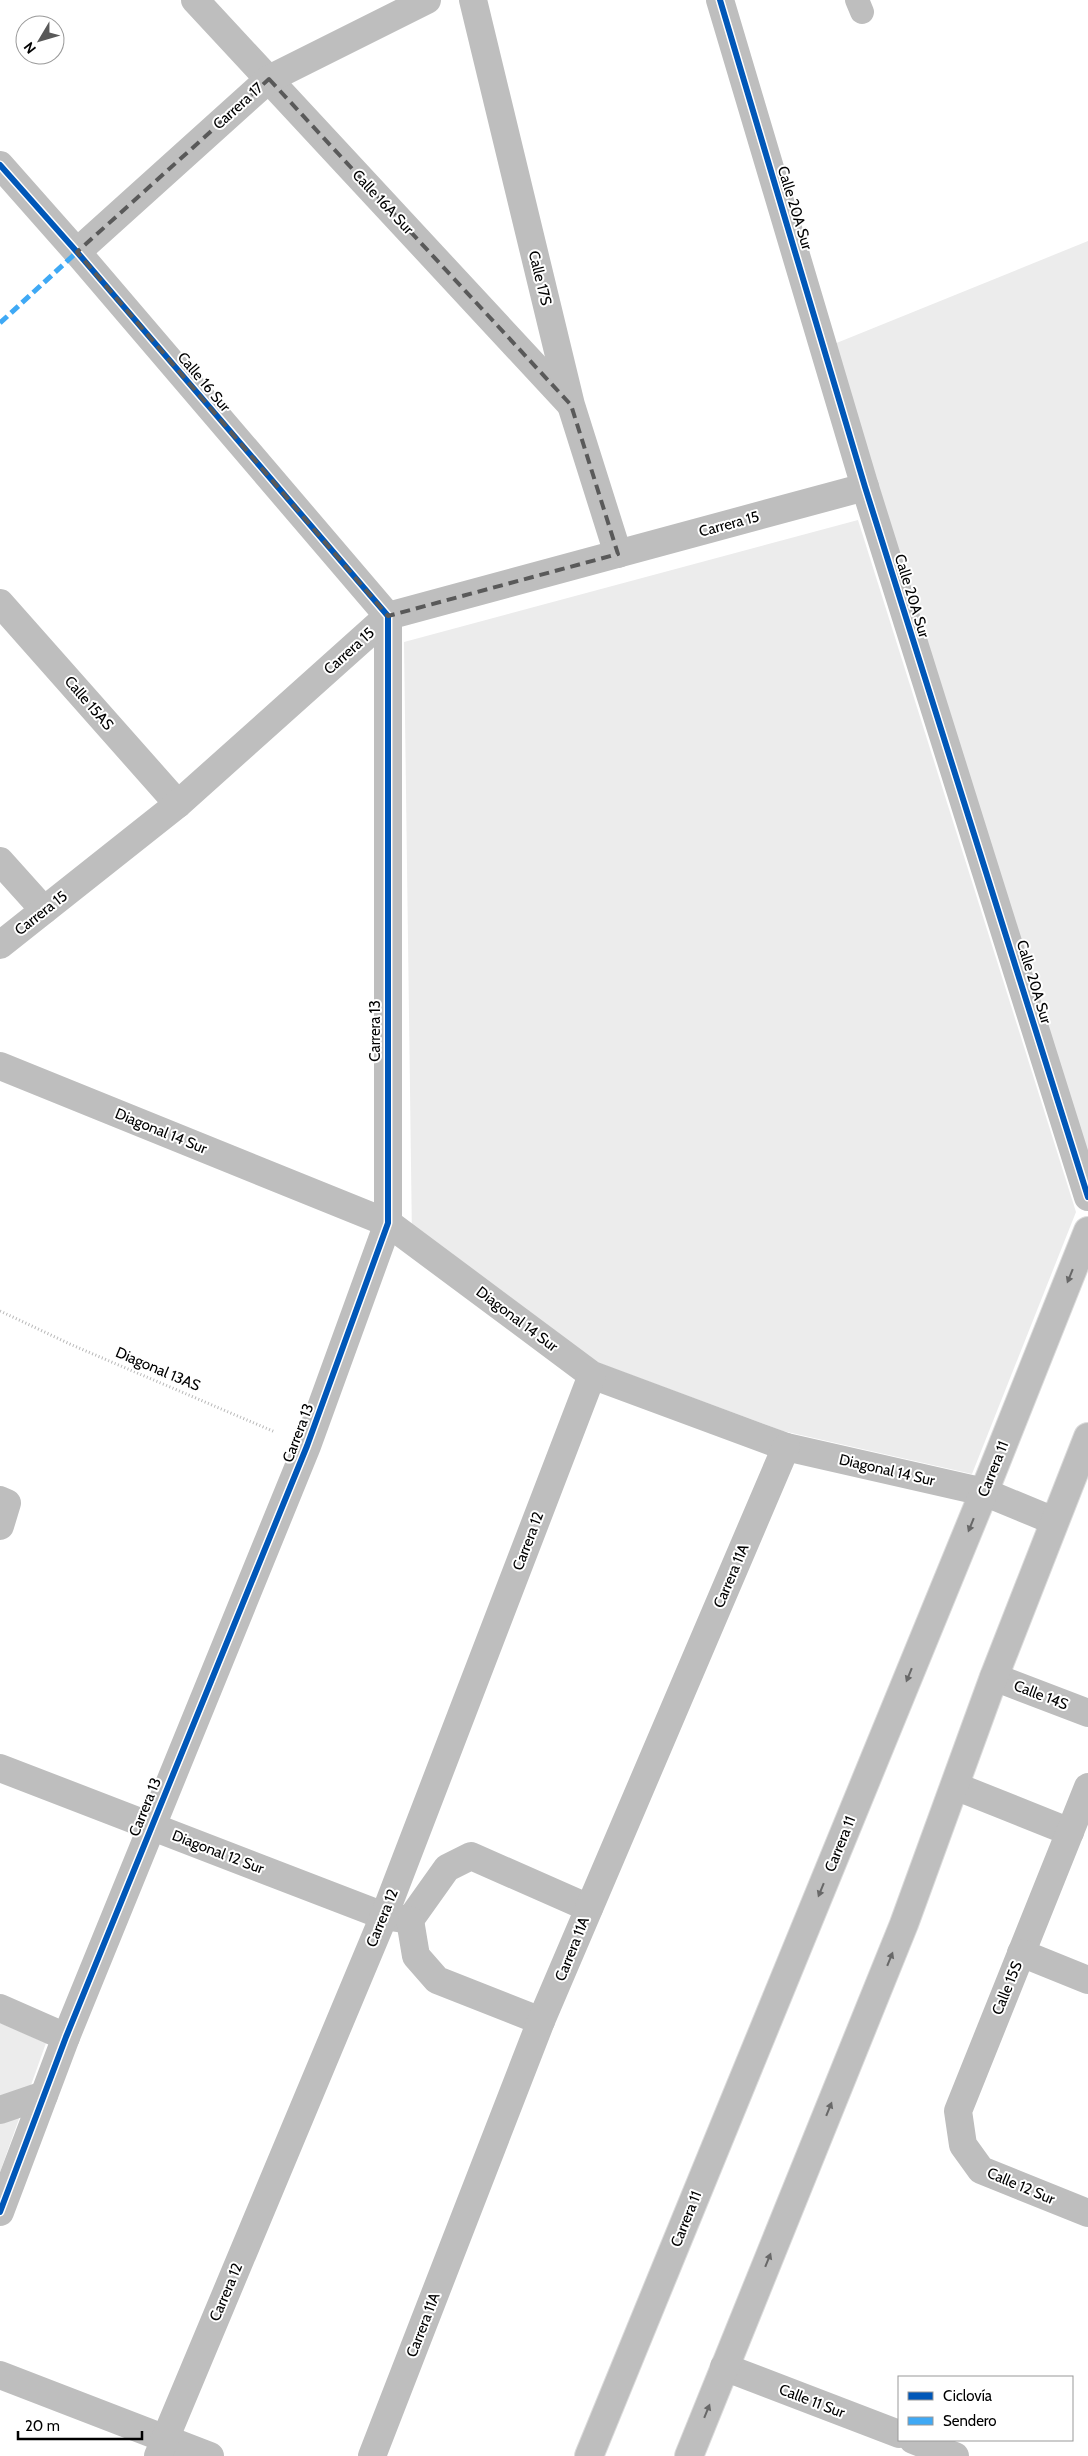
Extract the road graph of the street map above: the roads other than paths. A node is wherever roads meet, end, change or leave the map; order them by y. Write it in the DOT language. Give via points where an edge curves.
graph roads {
  1 [pos="195,0"];
  2 [pos="427,0"];
  3 [pos="473,0"];
  4 [pos="720,0"];
  5 [pos="269,79"];
  6 [pos="0,165"];
  7 [pos="77,252"];
  8 [pos="571,405"];
  9 [pos="865,487"];
  10 [pos="618,554"];
  11 [pos="0,603"];
  12 [pos="388,616"];
  13 [pos="178,804"];
  14 [pos="0,861"];
  15 [pos="44,910"];
  16 [pos="0,945"];
  17 [pos="0,1066"];
  18 [pos="1088,1197"];
  19 [pos="388,1223"];
  20 [pos="1088,1231"];
  21 [pos="592,1375"];
  22 [pos="1088,1437"];
  23 [pos="786,1447"];
  24 [pos="984,1492"];
  25 [pos="1054,1521"];
  26 [pos="994,1677"];
  27 [pos="1088,1713"];
  28 [pos="0,1768"];
  29 [pos="954,1786"];
  30 [pos="1088,1786"];
  31 [pos="151,1826"];
  32 [pos="1070,1832"];
  33 [pos="589,1908"];
  34 [pos="384,1916"];
  35 [pos="410,1920"];
  36 [pos="1021,1953"];
  37 [pos="1088,1980"];
  38 [pos="0,2008"];
  39 [pos="541,2021"];
  40 [pos="66,2036"];
  41 [pos="44,2095"];
  42 [pos="0,2110"];
  43 [pos="963,2145"];
  44 [pos="0,2212"];
  45 [pos="1088,2213"];
  46 [pos="724,2367"];
  47 [pos="0,2376"];
  48 [pos="898,2434"];
  49 [pos="916,2441"];
  50 [pos="162,2447"];
  51 [pos="210,2456"];
  52 [pos="372,2456"];
  53 [pos="589,2456"];
  54 [pos="689,2456"];
  55 [pos="956,2456"];
  1 -- 5 [label="street, Calle 16A Sur"];
  2 -- 5 [label="street, Carrera 17"];
  3 -- 8 [label="street, Calle 17S"];
  4 -- 9 [label="street, Calle 20A Sur"];
  5 -- 7 [label="street, Carrera 17"];
  5 -- 8 [label="street, Calle 16A Sur"];
  6 -- 7 [label="street, Calle 16 Sur"];
  7 -- 12 [label="street, Calle 16 Sur"];
  8 -- 10 [label="street, Calle 17S"];
  9 -- 10 [label="street, Carrera 15"];
  9 -- 18 [label="street, Calle 20A Sur"];
  10 -- 12 [label="street, Carrera 15"];
  11 -- 13 [label="street, Calle 15AS"];
  12 -- 13 [label="street, Carrera 15"];
  12 -- 19 [label="street, Carrera 13"];
  13 -- 15 [label="street, Carrera 15"];
  14 -- 15 [label="street"];
  15 -- 16 [label="street, Carrera 15"];
  17 -- 19 [label="street, Diagonal 14 Sur"];
  19 -- 21 [label="street, Diagonal 14 Sur"];
  19 -- 31 [label="street, Carrera 13" via="308,1446"];
  20 -- 24 [label="street, Carrera 11, one-way"];
  21 -- 23 [label="street, Diagonal 14 Sur"];
  21 -- 34 [label="street, Carrera 12"];
  22 -- 25 [label="street"];
  23 -- 24 [label="street, Diagonal 14 Sur"];
  23 -- 33 [label="street, Carrera 11A"];
  24 -- 25 [label="street, Diagonal 14 Sur"];
  24 -- 53 [label="street, Carrera 11, one-way"];
  25 -- 26 [label="street"];
  26 -- 27 [label="street, Calle 14S"];
  26 -- 29 [label="street"];
  28 -- 31 [label="street, Diagonal 12 Sur"];
  29 -- 32 [label="street"];
  46 -- 29 [label="street, one-way" via="904,1924"];
  30 -- 32 [label="street, Calle 15S"];
  31 -- 34 [label="street, Diagonal 12 Sur"];
  31 -- 40 [label="street, Carrera 13"];
  32 -- 36 [label="street, Calle 15S"];
  33 -- 35 [label="street" via="471,1856 447,1868"];
  33 -- 39 [label="street, Carrera 11A"];
  34 -- 35 [label="street, Diagonal 12 Sur"];
  34 -- 50 [label="street, Carrera 12"];
  35 -- 39 [label="street" via="416,1956 437,1980"];
  36 -- 37 [label="street"];
  36 -- 43 [label="street, Calle 15S" via="958,2111"];
  38 -- 40 [label="street"];
  39 -- 52 [label="street, Carrera 11A"];
  40 -- 41 [label="street, Carrera 13"];
  41 -- 42 [label="street"];
  41 -- 44 [label="street, Carrera 13"];
  43 -- 45 [label="street, Calle 12 Sur" via="982,2170"];
  46 -- 48 [label="street, Calle 11 Sur"];
  54 -- 46 [label="street, one-way"];
  47 -- 50 [label="street"];
  49 -- 55 [label="street"];
  50 -- 51 [label="street"];
}
